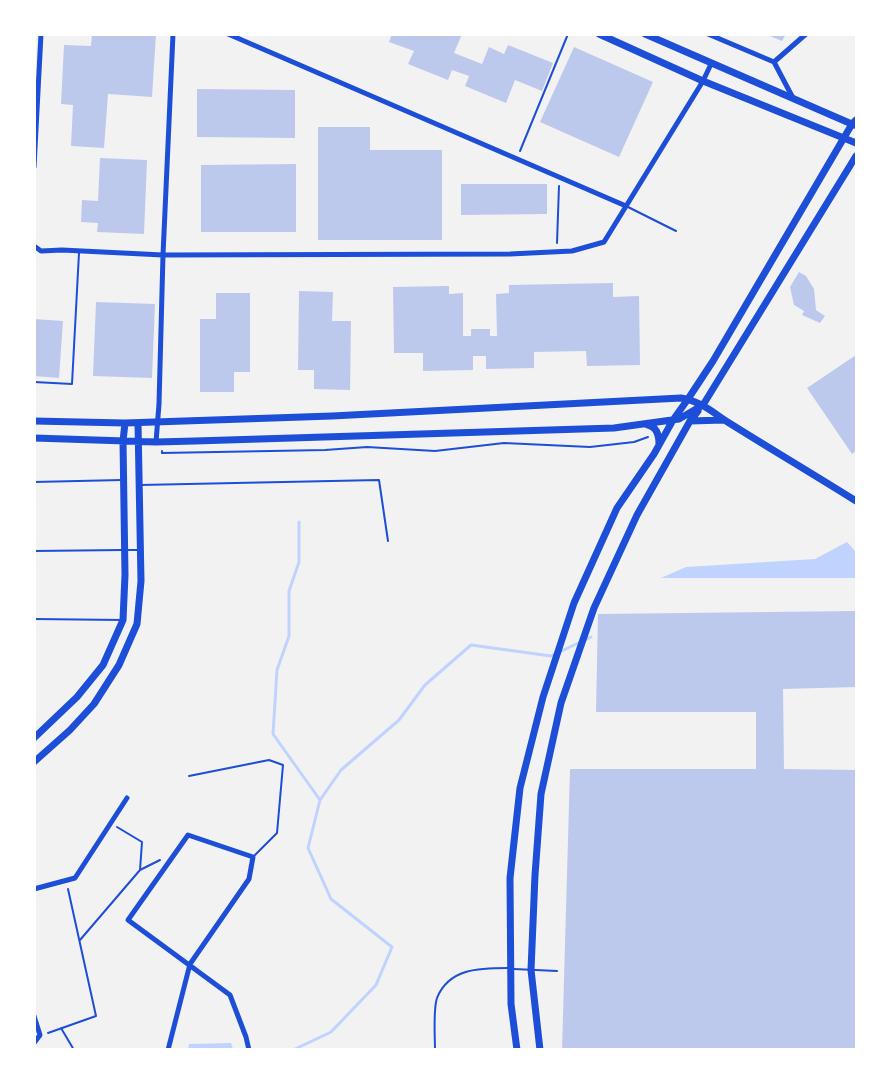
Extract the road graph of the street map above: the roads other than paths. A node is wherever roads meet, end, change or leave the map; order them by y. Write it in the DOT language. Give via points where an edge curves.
graph roads {
  1 [pos="41,34"];
  2 [pos="173,34"];
  3 [pos="228,34"];
  4 [pos="599,34"];
  5 [pos="645,34"];
  6 [pos="708,34"];
  7 [pos="806,34"];
  8 [pos="774,62"];
  9 [pos="711,64"];
  10 [pos="703,81"];
  11 [pos="794,101"];
  12 [pos="855,124"];
  13 [pos="845,138"];
  14 [pos="856,143"];
  15 [pos="856,156"];
  16 [pos="34,167"];
  17 [pos="626,206"];
  18 [pos="676,231"];
  19 [pos="34,246"];
  20 [pos="79,251"];
  21 [pos="163,255"];
  22 [pos="34,382"];
  23 [pos="688,399"];
  24 [pos="703,405"];
  25 [pos="676,419"];
  26 [pos="724,420"];
  27 [pos="34,421"];
  28 [pos="690,421"];
  29 [pos="158,422"];
  30 [pos="125,423"];
  31 [pos="138,423"];
  32 [pos="645,425"];
  33 [pos="34,438"];
  34 [pos="123,441"];
  35 [pos="138,442"];
  36 [pos="156,442"];
  37 [pos="657,449"];
  38 [pos="123,480"];
  39 [pos="34,482"];
  40 [pos="140,485"];
  41 [pos="856,501"];
  42 [pos="388,541"];
  43 [pos="124,550"];
  44 [pos="141,550"];
  45 [pos="34,551"];
  46 [pos="34,619"];
  47 [pos="123,620"];
  48 [pos="34,738"];
  49 [pos="34,762"];
  50 [pos="189,776"];
  51 [pos="127,798"];
  52 [pos="253,857"];
  53 [pos="34,889"];
  54 [pos="189,964"];
  55 [pos="510,968"];
  56 [pos="531,970"];
  57 [pos="557,971"];
  58 [pos="34,1016"];
  59 [pos="34,1043"];
  60 [pos="168,1050"];
  61 [pos="249,1050"];
  62 [pos="435,1050"];
  63 [pos="517,1050"];
  64 [pos="540,1050"];
  1 -- 16 [label="street"];
  2 -- 21 [label="street"];
  3 -- 17 [label="street"];
  4 -- 10 [label="street"];
  5 -- 9 [label="street"];
  6 -- 8 [label="street"];
  7 -- 8 [label="street"];
  8 -- 11 [label="street"];
  9 -- 10 [label="street"];
  9 -- 11 [label="street"];
  10 -- 13 [label="street"];
  10 -- 17 [label="street"];
  11 -- 12 [label="street"];
  12 -- 13 [label="street"];
  13 -- 14 [label="street"];
  13 -- 23 [label="street"];
  15 -- 24 [label="street"];
  17 -- 18 [label="lane"];
  17 -- 21 [label="street" via="604,242 572,251"];
  19 -- 20 [label="street" via="42,251"];
  20 -- 21 [label="street"];
  20 -- 22 [label="lane" via="72,384"];
  21 -- 29 [label="street"];
  23 -- 24 [label="street"];
  23 -- 25 [label="street"];
  23 -- 29 [label="street"];
  24 -- 25 [label="street"];
  24 -- 26 [label="street"];
  24 -- 28 [label="street"];
  25 -- 28 [label="street"];
  25 -- 32 [label="street"];
  25 -- 37 [label="street"];
  26 -- 28 [label="street"];
  26 -- 41 [label="street"];
  27 -- 30 [label="street"];
  28 -- 56 [label="street" via="637,515 594,608 561,703 541,794"];
  29 -- 31 [label="street"];
  29 -- 36 [label="street"];
  30 -- 31 [label="street"];
  30 -- 34 [label="street"];
  31 -- 35 [label="street"];
  32 -- 36 [label="street"];
  32 -- 37 [label="street" via="656,430"];
  33 -- 34 [label="street"];
  34 -- 35 [label="street"];
  34 -- 38 [label="street"];
  35 -- 36 [label="street"];
  35 -- 40 [label="street"];
  37 -- 55 [label="street" via="617,508 574,603 543,697 520,788 510,878"];
  38 -- 39 [label="lane"];
  38 -- 43 [label="street"];
  40 -- 42 [label="lane" via="379,480"];
  40 -- 44 [label="street"];
  43 -- 44 [label="lane"];
  43 -- 45 [label="lane"];
  43 -- 47 [label="street"];
  44 -- 49 [label="street" via="137,624 119,665 94,704"];
  46 -- 47 [label="lane"];
  47 -- 48 [label="street" via="103,664 77,697"];
  50 -- 52 [label="lane" via="269,760 283,765 277,833"];
  51 -- 53 [label="street" via="75,878"];
  52 -- 54 [label="street" via="249,879"];
  52 -- 54 [label="street" via="188,835 128,920"];
  54 -- 60 [label="street"];
  54 -- 61 [label="street" via="230,995"];
  55 -- 56 [label="lane"];
  55 -- 62 [label="lane" via="476,969 448,979 436,1000"];
  55 -- 63 [label="street"];
  56 -- 57 [label="lane"];
  56 -- 64 [label="street"];
  58 -- 59 [label="street" via="40,1035"];
}
